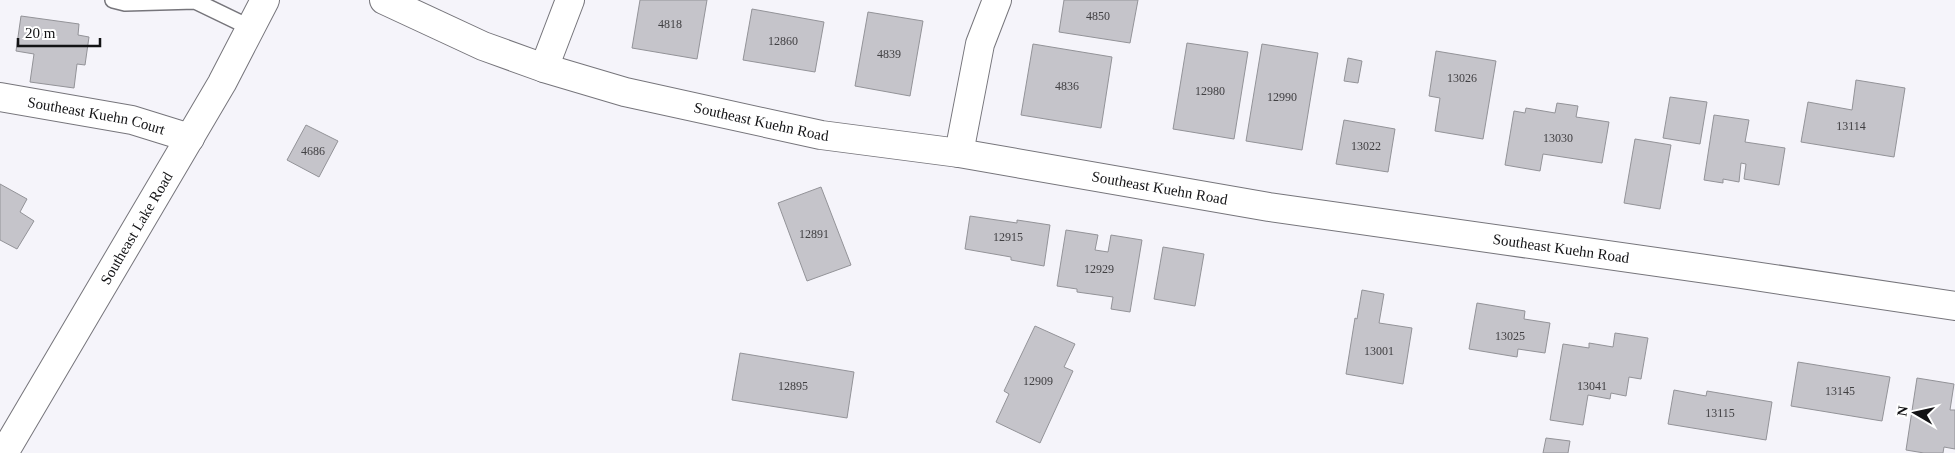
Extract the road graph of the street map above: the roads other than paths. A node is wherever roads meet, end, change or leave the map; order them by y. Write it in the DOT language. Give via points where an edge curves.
graph roads {
  1 [pos="113,0"];
  2 [pos="266,0"];
  3 [pos="384,0"];
  4 [pos="570,0"];
  5 [pos="997,0"];
  6 [pos="195,1"];
  7 [pos="251,28"];
  8 [pos="544,68"];
  9 [pos="0,98"];
  10 [pos="190,138"];
  11 [pos="959,153"];
  12 [pos="1955,306"];
  13 [pos="4,453"];
  1 -- 6 [label="lane" via="125,3"];
  2 -- 7 [label="street, Southeast Lake Road"];
  3 -- 8 [label="street, Southeast Kuehn Road" via="483,46"];
  4 -- 8 [label="street"];
  5 -- 11 [label="street" via="980,44"];
  6 -- 7 [label="lane"];
  7 -- 10 [label="street, Southeast Lake Road"];
  8 -- 11 [label="street, Southeast Kuehn Road" via="624,92 820,135"];
  9 -- 10 [label="street, Southeast Kuehn Court" via="132,120"];
  10 -- 13 [label="street, Southeast Lake Road"];
  11 -- 12 [label="street, Southeast Kuehn Road" via="1269,207"];
}
